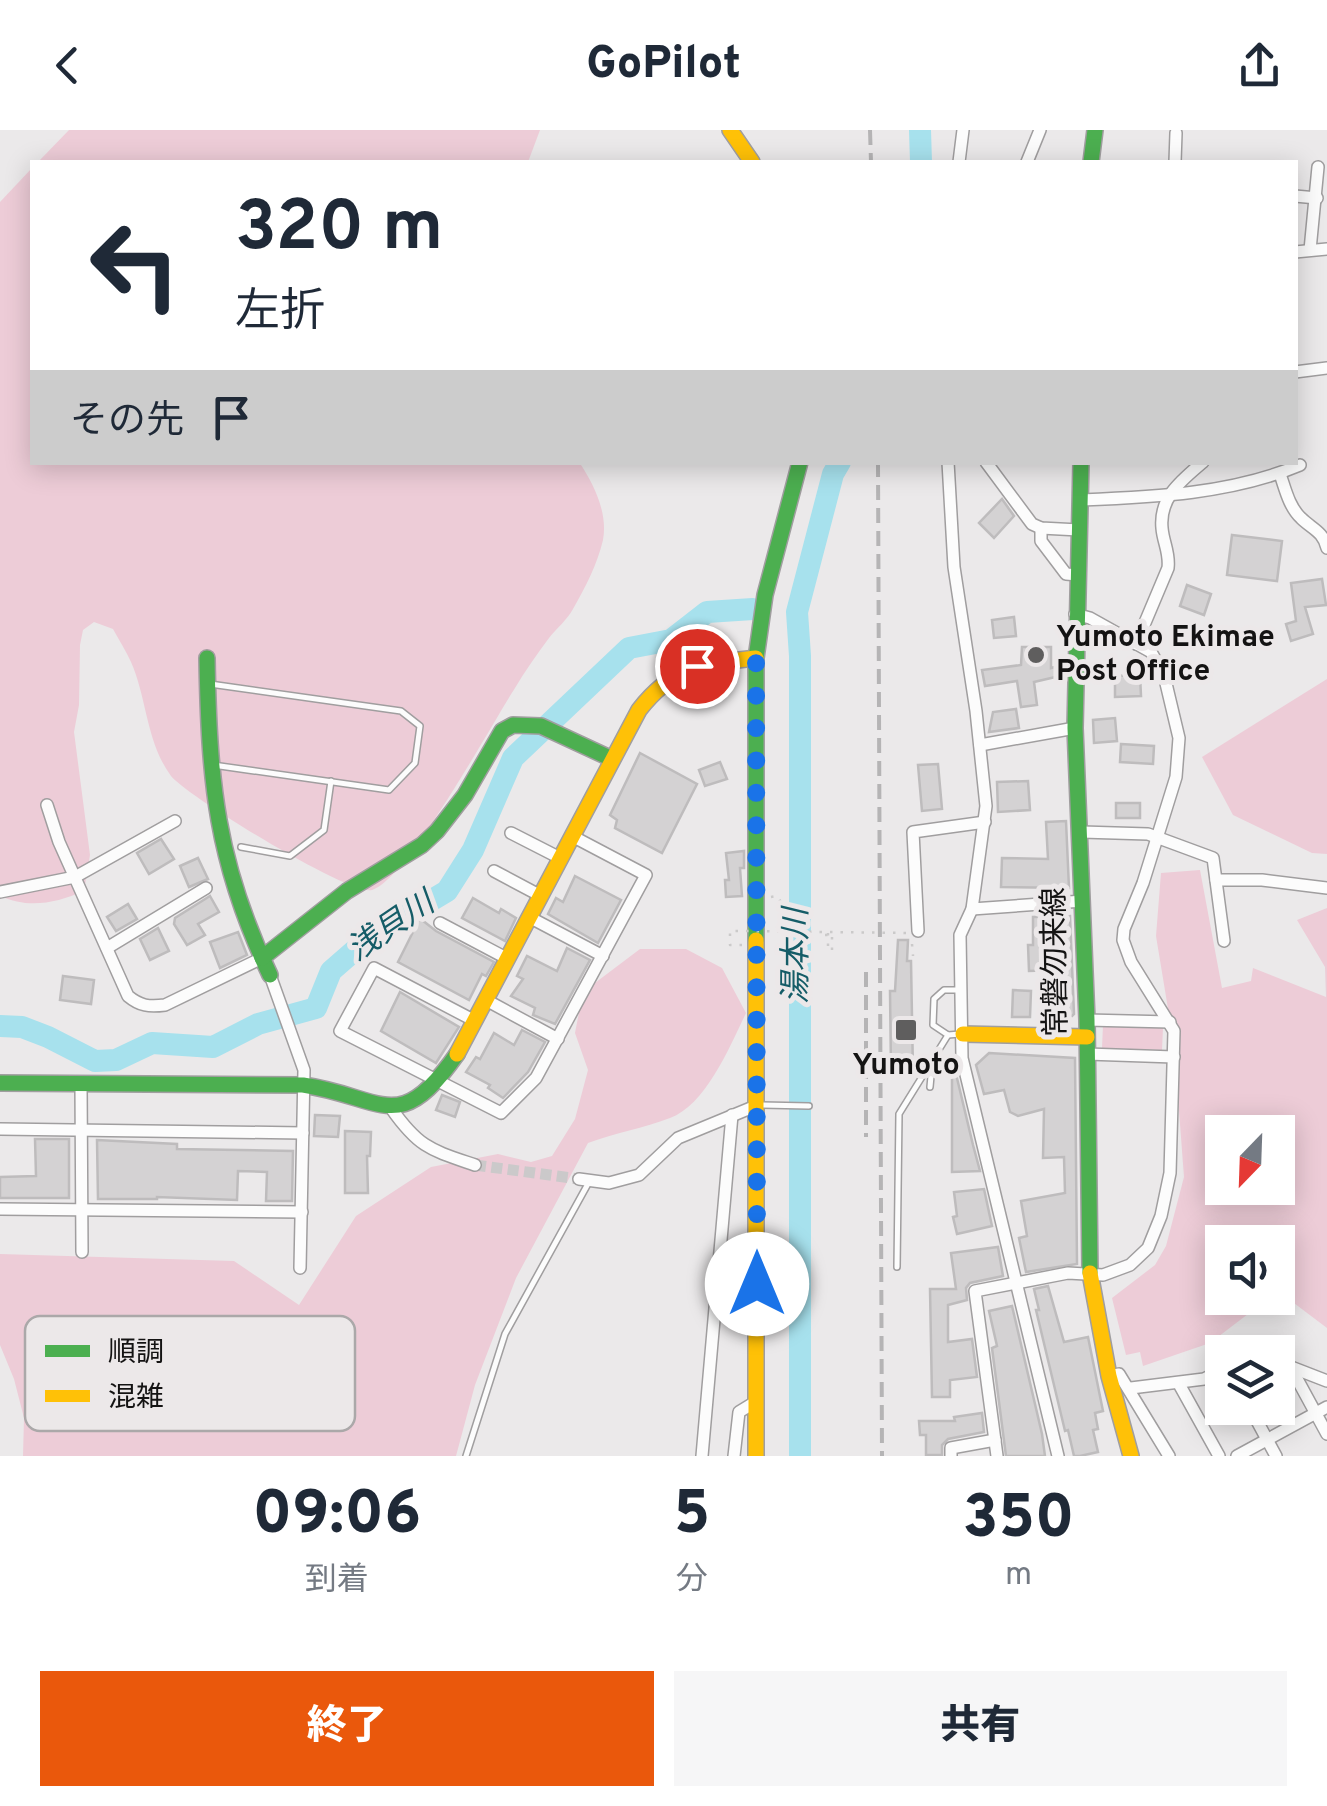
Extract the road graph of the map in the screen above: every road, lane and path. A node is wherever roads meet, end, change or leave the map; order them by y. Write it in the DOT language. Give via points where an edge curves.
graph roads {
  1 [pos="730,130"];
  2 [pos="963,130"];
  3 [pos="1040,130"];
  4 [pos="1095,130"];
  5 [pos="1176,134"];
  6 [pos="751,160"];
  7 [pos="959,160"];
  8 [pos="1028,160"];
  9 [pos="1091,160"];
  10 [pos="1176,160"];
  11 [pos="1318,167"];
  12 [pos="1298,196"];
  13 [pos="1317,198"];
  14 [pos="1327,249"];
  15 [pos="1310,250"];
  16 [pos="1298,252"];
  17 [pos="1327,368"];
  18 [pos="1298,372"];
  19 [pos="799,465"];
  20 [pos="948,465"];
  21 [pos="988,465"];
  22 [pos="1081,465"];
  23 [pos="1200,465"];
  24 [pos="1300,465"];
  25 [pos="1280,474"];
  26 [pos="1168,496"];
  27 [pos="1080,500"];
  28 [pos="1041,528"];
  29 [pos="1078,530"];
  30 [pos="1327,548"];
  31 [pos="1078,575"];
  32 [pos="1075,614"];
  33 [pos="1136,644"];
  34 [pos="207,658"];
  35 [pos="756,658"];
  36 [pos="207,683"];
  37 [pos="1075,728"];
  38 [pos="980,745"];
  39 [pos="612,759"];
  40 [pos="210,764"];
  41 [pos="332,782"];
  42 [pos="47,805"];
  43 [pos="175,821"];
  44 [pos="984,822"];
  45 [pos="1082,832"];
  46 [pos="512,833"];
  47 [pos="572,836"];
  48 [pos="1158,839"];
  49 [pos="241,847"];
  50 [pos="560,858"];
  51 [pos="494,871"];
  52 [pos="75,877"];
  53 [pos="1216,880"];
  54 [pos="206,888"];
  55 [pos="1327,888"];
  56 [pos="0,892"];
  57 [pos="540,896"];
  58 [pos="770,897"];
  59 [pos="1083,901"];
  60 [pos="972,910"];
  61 [pos="530,917"];
  62 [pos="440,923"];
  63 [pos="918,931"];
  64 [pos="801,932"];
  65 [pos="1224,941"];
  66 [pos="748,944"];
  67 [pos="107,948"];
  68 [pos="603,956"];
  69 [pos="912,956"];
  70 [pos="262,958"];
  71 [pos="508,959"];
  72 [pos="270,975"];
  73 [pos="962,990"];
  74 [pos="486,1000"];
  75 [pos="475,1022"];
  76 [pos="1170,1022"];
  77 [pos="1087,1028"];
  78 [pos="956,1034"];
  79 [pos="558,1038"];
  80 [pos="1087,1054"];
  81 [pos="1174,1057"];
  82 [pos="932,1064"];
  83 [pos="438,1081"];
  84 [pos="0,1083"];
  85 [pos="82,1084"];
  86 [pos="303,1085"];
  87 [pos="930,1087"];
  88 [pos="758,1105"];
  89 [pos="808,1106"];
  90 [pos="392,1108"];
  91 [pos="732,1115"];
  92 [pos="0,1129"];
  93 [pos="82,1130"];
  94 [pos="303,1133"];
  95 [pos="475,1164"];
  96 [pos="585,1179"];
  97 [pos="0,1209"];
  98 [pos="82,1210"];
  99 [pos="302,1212"];
  100 [pos="82,1252"];
  101 [pos="897,1267"];
  102 [pos="300,1268"];
  103 [pos="1090,1275"];
  104 [pos="1019,1284"];
  105 [pos="1295,1368"];
  106 [pos="1109,1376"];
  107 [pos="1205,1378"];
  108 [pos="1295,1378"];
  109 [pos="1327,1380"];
  110 [pos="1179,1384"];
  111 [pos="1131,1388"];
  112 [pos="756,1401"];
  113 [pos="1321,1410"];
  114 [pos="1259,1425"];
  115 [pos="1327,1434"];
  116 [pos="995,1440"];
  117 [pos="1267,1440"];
  118 [pos="466,1456"];
  119 [pos="702,1456"];
  120 [pos="734,1456"];
  121 [pos="756,1456"];
  122 [pos="952,1456"];
  123 [pos="997,1456"];
  124 [pos="1058,1456"];
  125 [pos="1130,1456"];
  126 [pos="1169,1456"];
  127 [pos="1219,1456"];
  128 [pos="1237,1456"];
  129 [pos="1276,1456"];
  1 -- 6 [label="main road"];
  2 -- 7 [label="street"];
  3 -- 8 [label="street"];
  4 -- 9 [label="main road"];
  5 -- 10 [label="street"];
  11 -- 13 [label="street"];
  12 -- 13 [label="street"];
  13 -- 15 [label="street"];
  14 -- 15 [label="street"];
  15 -- 16 [label="street"];
  17 -- 18 [label="street"];
  19 -- 35 [label="main road" via="764,595"];
  20 -- 38 [label="street" via="954,568"];
  21 -- 28 [label="street"];
  22 -- 27 [label="main road, 常磐勿来線"];
  23 -- 26 [label="street"];
  24 -- 25 [label="street"];
  25 -- 26 [label="street"];
  25 -- 30 [label="street" via="1300,518"];
  26 -- 27 [label="street"];
  26 -- 33 [label="street" via="1162,526 1168,568"];
  27 -- 29 [label="main road, 常磐勿来線"];
  28 -- 29 [label="street"];
  28 -- 31 [label="street" via="1041,541 1066,574"];
  29 -- 31 [label="main road, 常磐勿来線"];
  31 -- 32 [label="main road, 常磐勿来線"];
  32 -- 33 [label="street"];
  32 -- 37 [label="main road, 常磐勿来線"];
  33 -- 48 [label="street" via="1151,652 1164,676 1180,748"];
  34 -- 36 [label="main road"];
  35 -- 39 [label="main road" via="697,666 663,682"];
  35 -- 88 [label="main road"];
  36 -- 40 [label="main road"];
  36 -- 41 [label="lane" via="401,712 420,726 414,764 389,790"];
  37 -- 38 [label="street"];
  37 -- 45 [label="main road, 常磐勿来線"];
  38 -- 44 [label="street"];
  39 -- 47 [label="main road"];
  39 -- 70 [label="main road" via="518,721 502,731 466,794 422,845 347,891"];
  40 -- 41 [label="lane"];
  40 -- 70 [label="main road" via="228,873"];
  41 -- 49 [label="lane" via="324,830 290,856"];
  42 -- 52 [label="street"];
  43 -- 52 [label="street"];
  44 -- 60 [label="street"];
  44 -- 63 [label="street" via="914,832"];
  45 -- 48 [label="street"];
  45 -- 59 [label="main road, 常磐勿来線"];
  46 -- 50 [label="street"];
  47 -- 50 [label="main road"];
  47 -- 68 [label="street" via="646,875"];
  48 -- 53 [label="street" via="1213,858"];
  48 -- 76 [label="street" via="1123,940"];
  50 -- 57 [label="main road"];
  51 -- 57 [label="street"];
  52 -- 56 [label="street"];
  52 -- 67 [label="street"];
  53 -- 55 [label="street"];
  53 -- 65 [label="street"];
  54 -- 67 [label="street"];
  57 -- 61 [label="main road"];
  58 -- 64 [label="path" via="777,896"];
  59 -- 60 [label="street"];
  59 -- 77 [label="main road, 常磐勿来線"];
  60 -- 73 [label="street" via="960,935"];
  61 -- 68 [label="street"];
  61 -- 71 [label="main road"];
  62 -- 71 [label="street"];
  64 -- 66 [label="path, bridge" via="730,931 730,944"];
  64 -- 69 [label="path, bridge" via="912,933"];
  67 -- 70 [label="street" via="128,996 152,1007"];
  68 -- 79 [label="street"];
  70 -- 72 [label="main road"];
  71 -- 74 [label="main road"];
  72 -- 86 [label="street" via="304,1070"];
  73 -- 78 [label="street"];
  73 -- 78 [label="lane" via="944,990 934,999 933,1025"];
  74 -- 75 [label="main road"];
  74 -- 79 [label="street"];
  75 -- 83 [label="main road"];
  75 -- 83 [label="street" via="374,968 340,1031"];
  76 -- 77 [label="street"];
  76 -- 81 [label="street"];
  77 -- 78 [label="main road"];
  77 -- 80 [label="main road, 常磐勿来線"];
  78 -- 82 [label="lane"];
  78 -- 104 [label="street"];
  79 -- 83 [label="street" via="536,1078 501,1112"];
  80 -- 81 [label="street"];
  80 -- 103 [label="main road, 常磐勿来線"];
  81 -- 103 [label="street" via="1173,1151 1148,1248 1130,1265"];
  82 -- 87 [label="lane"];
  82 -- 101 [label="lane" via="899,1114"];
  83 -- 90 [label="main road" via="409,1106"];
  84 -- 85 [label="main road"];
  85 -- 86 [label="main road"];
  85 -- 93 [label="street"];
  86 -- 90 [label="main road"];
  86 -- 94 [label="street"];
  88 -- 89 [label="lane"];
  88 -- 91 [label="street"];
  88 -- 112 [label="main road"];
  90 -- 95 [label="street" via="419,1142"];
  91 -- 96 [label="street" via="678,1138 638,1176 608,1183"];
  91 -- 119 [label="street"];
  92 -- 93 [label="street"];
  93 -- 94 [label="street"];
  93 -- 98 [label="street"];
  94 -- 99 [label="street"];
  96 -- 118 [label="lane" via="505,1334"];
  97 -- 98 [label="street"];
  98 -- 99 [label="street"];
  98 -- 100 [label="street"];
  99 -- 102 [label="street"];
  103 -- 104 [label="street"];
  103 -- 106 [label="main road, 常磐勿来線"];
  104 -- 116 [label="street" via="975,1291"];
  104 -- 124 [label="street"];
  105 -- 109 [label="street"];
  106 -- 111 [label="street" via="1120,1374"];
  106 -- 125 [label="main road, 常磐勿来線"];
  107 -- 110 [label="street"];
  108 -- 113 [label="street"];
  110 -- 111 [label="street"];
  110 -- 127 [label="street"];
  111 -- 126 [label="street"];
  112 -- 120 [label="street" via="739,1412"];
  112 -- 121 [label="main road"];
  113 -- 115 [label="street"];
  113 -- 117 [label="street"];
  114 -- 117 [label="street"];
  116 -- 122 [label="street" via="951,1448"];
  116 -- 123 [label="street"];
  117 -- 128 [label="street"];
  117 -- 129 [label="street"];
}
